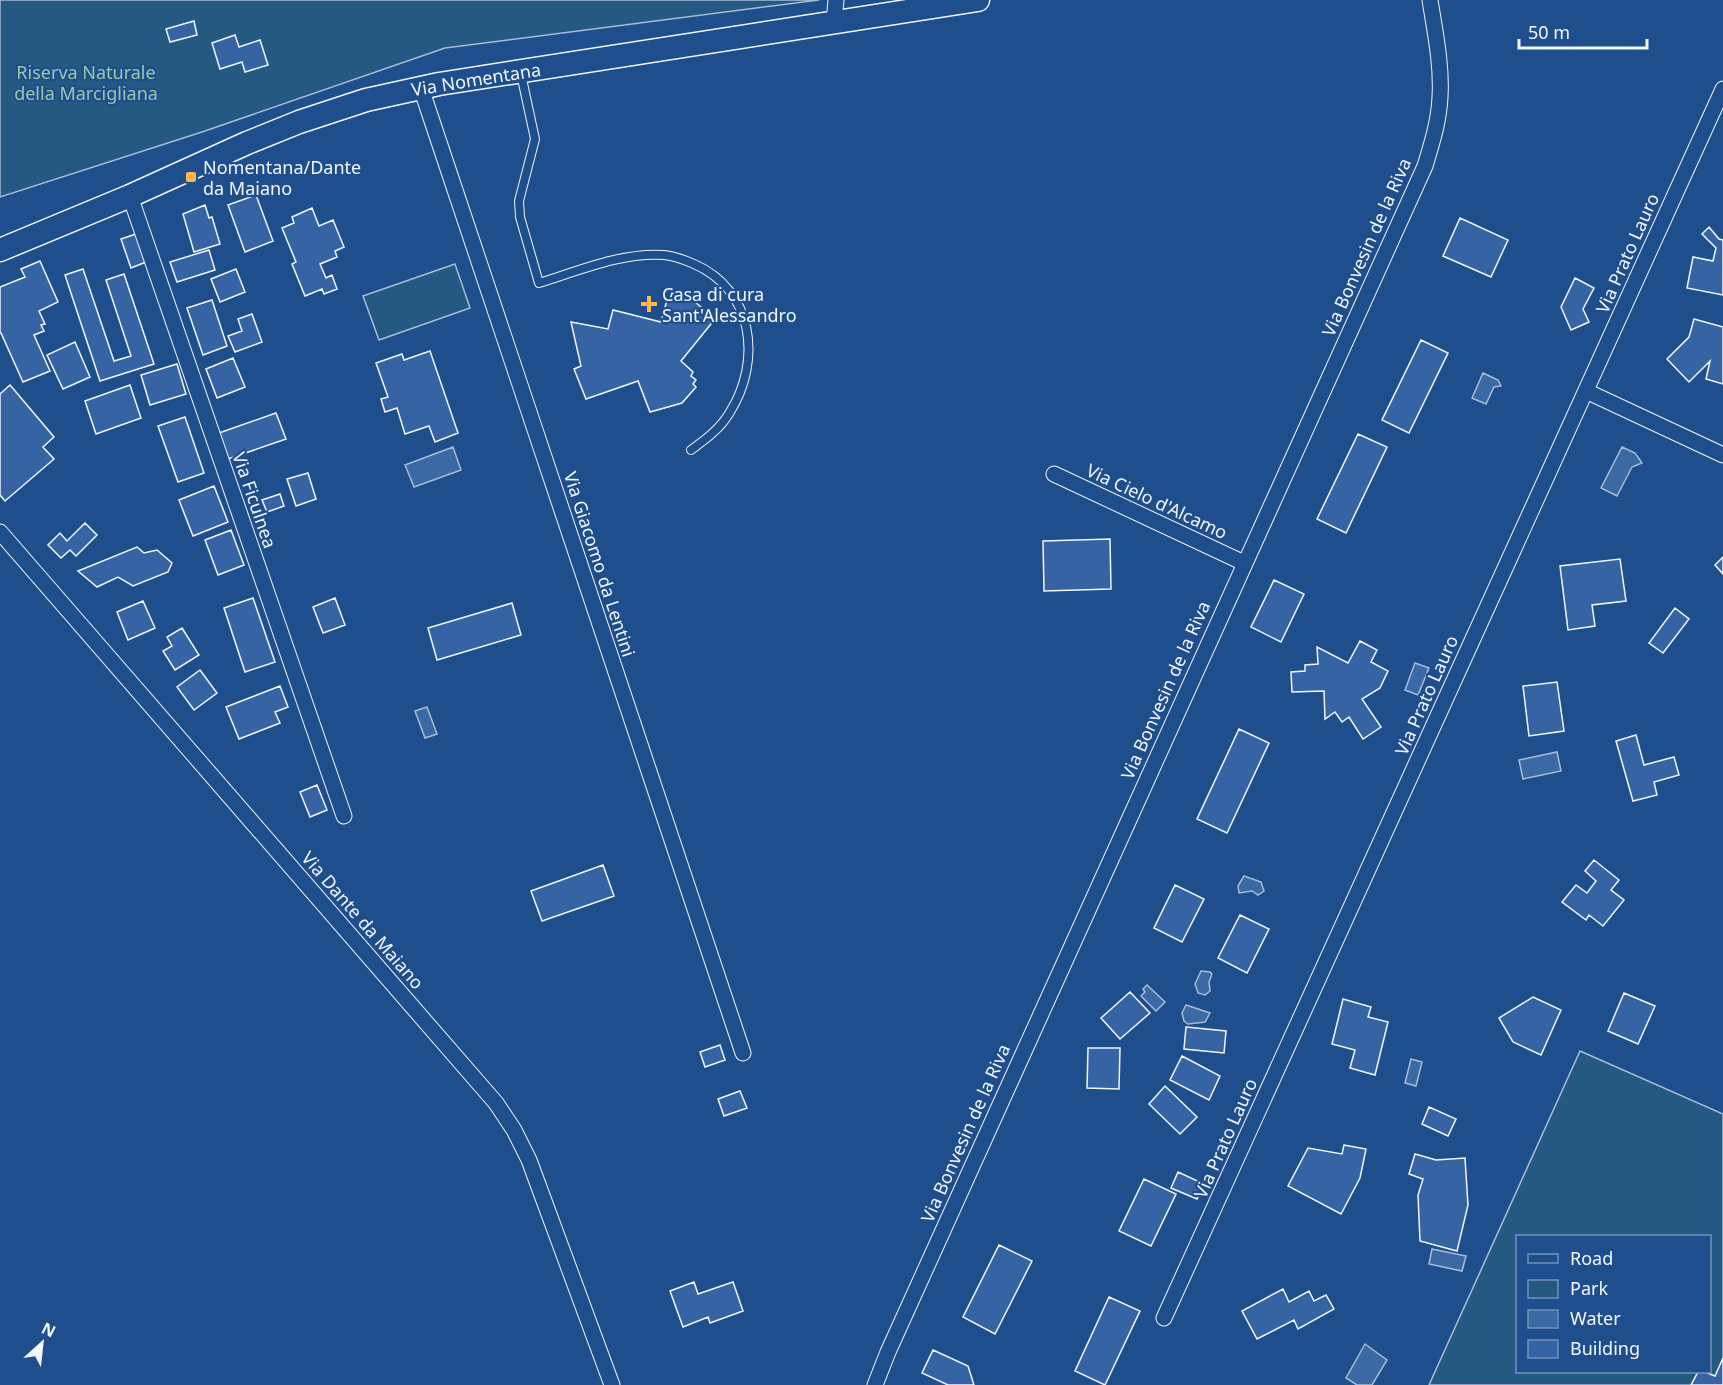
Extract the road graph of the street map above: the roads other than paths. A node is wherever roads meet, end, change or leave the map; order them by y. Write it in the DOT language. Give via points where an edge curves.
graph roads {
  1 [pos="978,0"];
  2 [pos="1430,0"];
  3 [pos="835,11"];
  4 [pos="521,72"];
  5 [pos="421,88"];
  6 [pos="1723,89"];
  7 [pos="130,196"];
  8 [pos="0,250"];
  9 [pos="1586,391"];
  10 [pos="691,450"];
  11 [pos="1723,455"];
  12 [pos="1054,474"];
  13 [pos="0,532"];
  14 [pos="1244,563"];
  15 [pos="344,816"];
  16 [pos="743,1053"];
  17 [pos="1164,1318"];
  18 [pos="612,1385"];
  19 [pos="875,1385"];
  1 -- 3 [label="main road, Via Nomentana"];
  2 -- 14 [label="street, Via Bonvesin de la Riva" via="1440,65 1440,97 1425,166"];
  3 -- 4 [label="main road, Via Nomentana"];
  4 -- 5 [label="main road, Via Nomentana"];
  4 -- 10 [label="lane" via="535,139 519,201 520,217 539,283 618,259 665,255 705,269 723,282 744,315 748,334 746,378 724,421"];
  5 -- 7 [label="main road, Via Nomentana" via="356,103 299,122"];
  5 -- 16 [label="street, Via Giacomo da Lentini"];
  6 -- 9 [label="street, Via Prato Lauro"];
  7 -- 8 [label="main road, Via Nomentana"];
  7 -- 15 [label="street, Via Ficulnea"];
  9 -- 11 [label="street"];
  9 -- 17 [label="street, Via Prato Lauro"];
  12 -- 14 [label="street, Via Cielo d'Alcamo"];
  13 -- 18 [label="street, Via Dante da Maiano" via="500,1109 529,1160"];
  14 -- 19 [label="street, Via Bonvesin de la Riva"];
}
